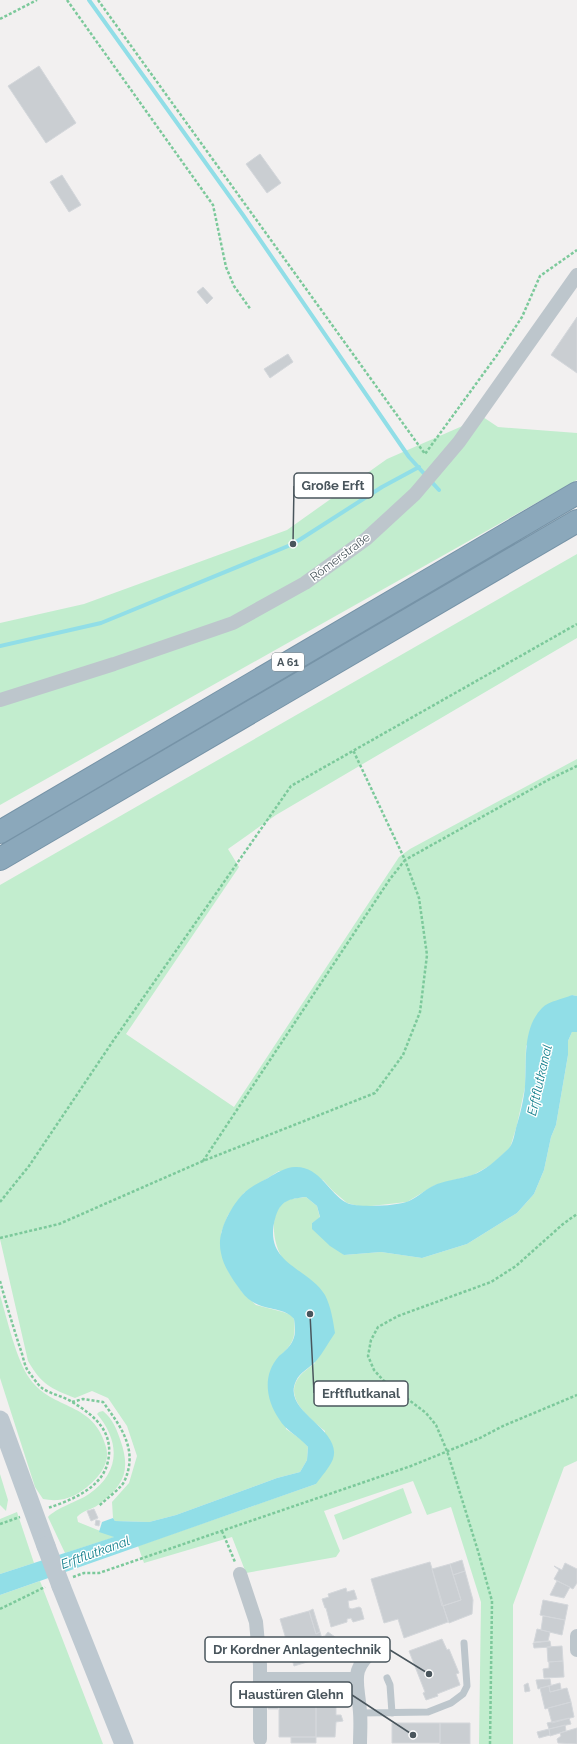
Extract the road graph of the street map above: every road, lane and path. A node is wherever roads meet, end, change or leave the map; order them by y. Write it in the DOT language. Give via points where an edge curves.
graph roads {
  1 [pos="37,0"];
  2 [pos="67,0"];
  3 [pos="98,0"];
  4 [pos="0,19"];
  5 [pos="577,250"];
  6 [pos="577,275"];
  7 [pos="251,310"];
  8 [pos="577,493"];
  9 [pos="577,521"];
  10 [pos="577,624"];
  11 [pos="0,700"];
  12 [pos="353,750"];
  13 [pos="577,766"];
  14 [pos="0,832"];
  15 [pos="0,859"];
  16 [pos="405,860"];
  17 [pos="202,1161"];
  18 [pos="0,1202"];
  19 [pos="577,1214"];
  20 [pos="0,1238"];
  21 [pos="0,1281"];
  22 [pos="577,1395"];
  23 [pos="72,1402"];
  24 [pos="0,1420"];
  25 [pos="447,1451"];
  26 [pos="100,1506"];
  27 [pos="33,1512"];
  28 [pos="0,1524"];
  29 [pos="222,1532"];
  30 [pos="240,1574"];
  31 [pos="61,1583"];
  32 [pos="0,1608"];
  33 [pos="577,1636"];
  34 [pos="464,1643"];
  35 [pos="377,1648"];
  36 [pos="577,1650"];
  37 [pos="387,1678"];
  38 [pos="260,1679"];
  39 [pos="356,1679"];
  40 [pos="360,1713"];
  41 [pos="392,1713"];
  42 [pos="260,1739"];
  43 [pos="124,1744"];
  44 [pos="360,1744"];
  45 [pos="490,1744"];
  1 -- 4 [label="path"];
  2 -- 7 [label="path" via="214,205 226,267 234,286"];
  3 -- 5 [label="path" via="425,454 518,323 540,276"];
  6 -- 11 [label="street, Römerstraße" via="459,442 415,494 366,539 305,583 233,623"];
  8 -- 14 [label="highway, A 61"];
  9 -- 15 [label="highway, A 61"];
  10 -- 12 [label="path"];
  12 -- 16 [label="path"];
  12 -- 18 [label="path" via="291,786 29,1166"];
  13 -- 16 [label="path"];
  16 -- 17 [label="path"];
  16 -- 17 [label="path" via="419,898 427,955 420,1012 403,1055 375,1093"];
  17 -- 20 [label="path" via="60,1224"];
  19 -- 25 [label="path" via="516,1266 491,1282 398,1316 378,1327 371,1340 368,1356 374,1370 426,1413 436,1425"];
  21 -- 23 [label="path" via="28,1370 42,1388"];
  22 -- 25 [label="path"];
  23 -- 26 [label="path" via="83,1399 103,1402 122,1428 131,1452 124,1483"];
  23 -- 27 [label="path" via="99,1421 109,1447 106,1468 92,1486 67,1502"];
  24 -- 27 [label="main road"];
  25 -- 29 [label="path"];
  25 -- 45 [label="path" via="492,1601"];
  27 -- 28 [label="path"];
  27 -- 31 [label="main road, bridge"];
  29 -- 30 [label="path"];
  29 -- 31 [label="path" via="99,1573 84,1573"];
  30 -- 38 [label="street" via="256,1622"];
  31 -- 32 [label="path"];
  31 -- 43 [label="main road"];
  33 -- 36 [label="street"];
  34 -- 41 [label="lane" via="468,1686 463,1694 451,1703 428,1712"];
  35 -- 39 [label="street" via="362,1662"];
  37 -- 41 [label="lane" via="390,1684"];
  38 -- 39 [label="street"];
  38 -- 42 [label="street"];
  39 -- 40 [label="street"];
  40 -- 41 [label="lane"];
  40 -- 44 [label="street"];
}
